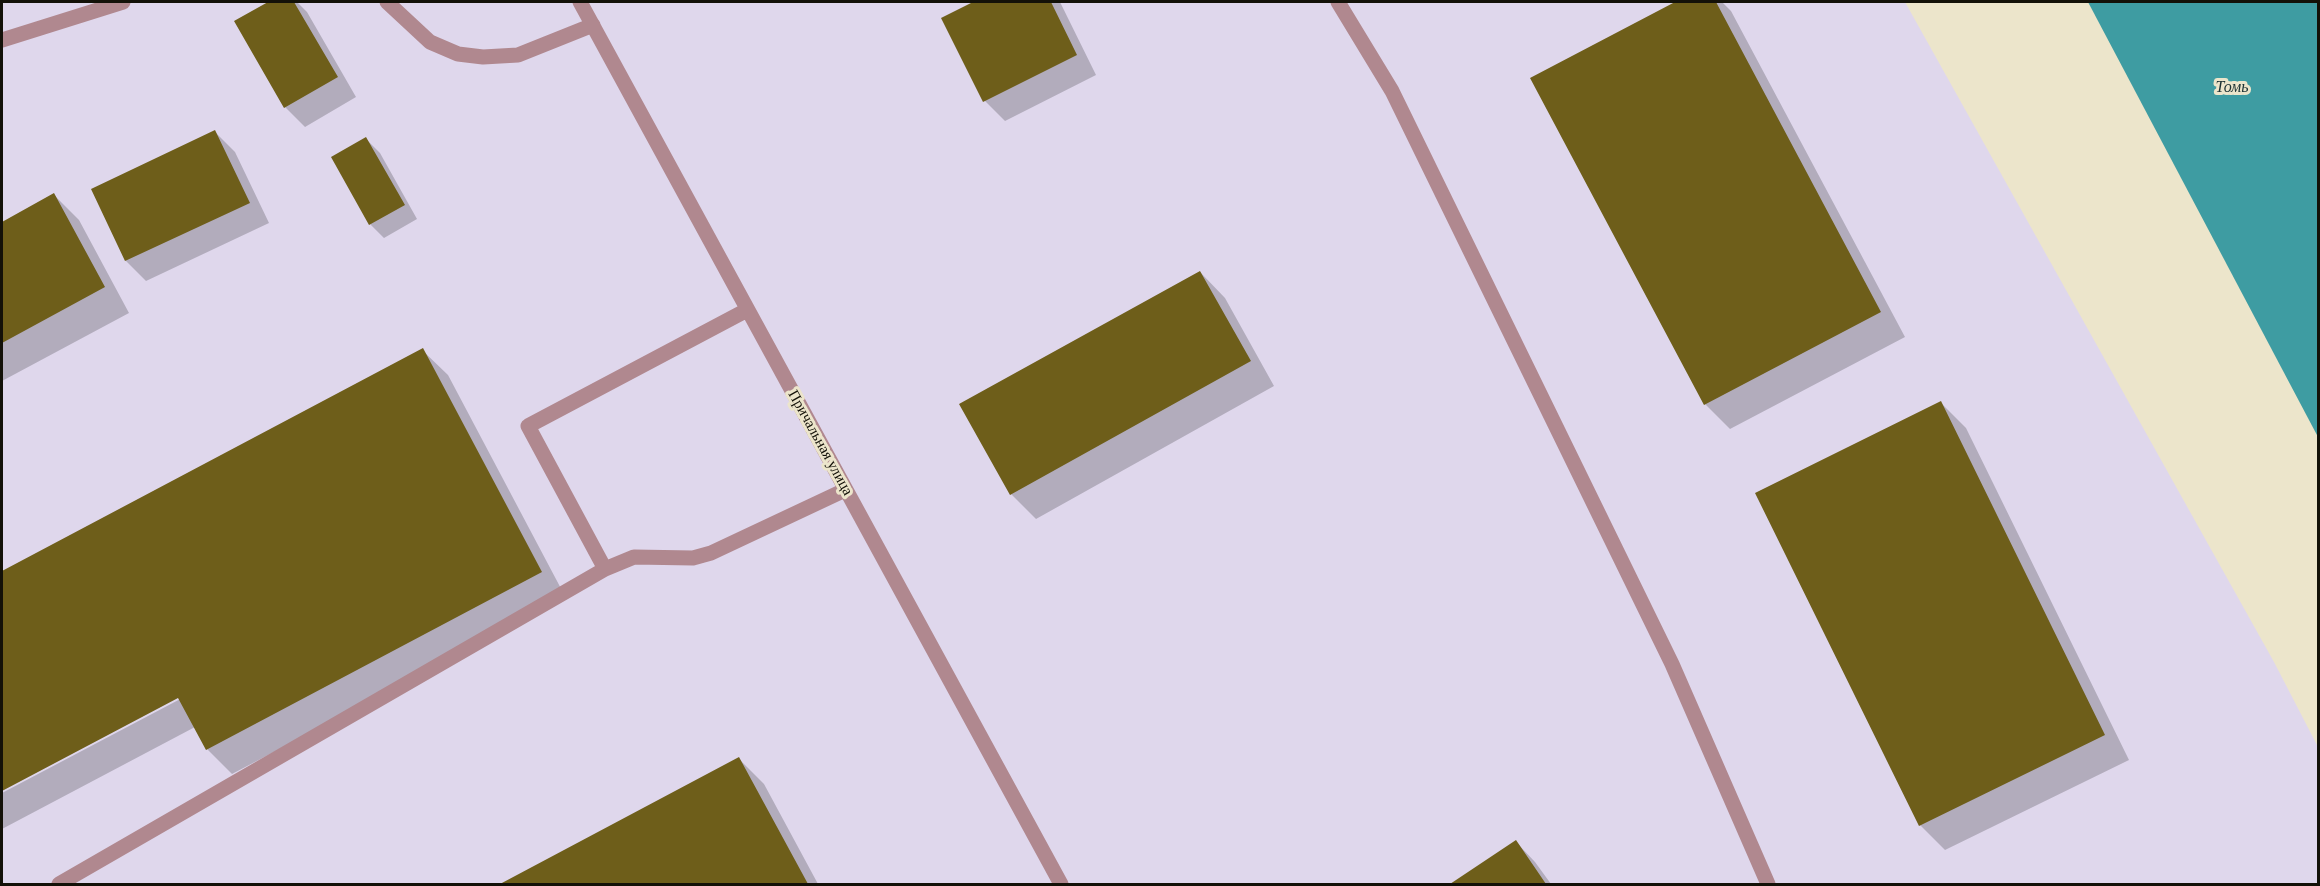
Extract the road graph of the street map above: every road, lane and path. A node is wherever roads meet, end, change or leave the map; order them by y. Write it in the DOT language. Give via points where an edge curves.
graph roads {
  1 [pos="123,2"];
  2 [pos="387,2"];
  3 [pos="580,2"];
  4 [pos="1338,2"];
  5 [pos="592,25"];
  6 [pos="2,40"];
  7 [pos="747,310"];
  8 [pos="845,490"];
  9 [pos="605,569"];
  10 [pos="59,885"];
  11 [pos="1060,885"];
  12 [pos="1768,885"];
  1 -- 6 [label="street"];
  2 -- 5 [label="street" via="430,42 458,54 483,57 518,55"];
  3 -- 5 [label="street, Причальная улица"];
  4 -- 12 [label="street" via="1392,91 1667,654"];
  5 -- 7 [label="street, Причальная улица"];
  7 -- 8 [label="street, Причальная улица"];
  7 -- 9 [label="street" via="528,426"];
  8 -- 9 [label="street" via="711,553 693,558 634,557"];
  8 -- 11 [label="street, Причальная улица"];
  9 -- 10 [label="street"];
}
